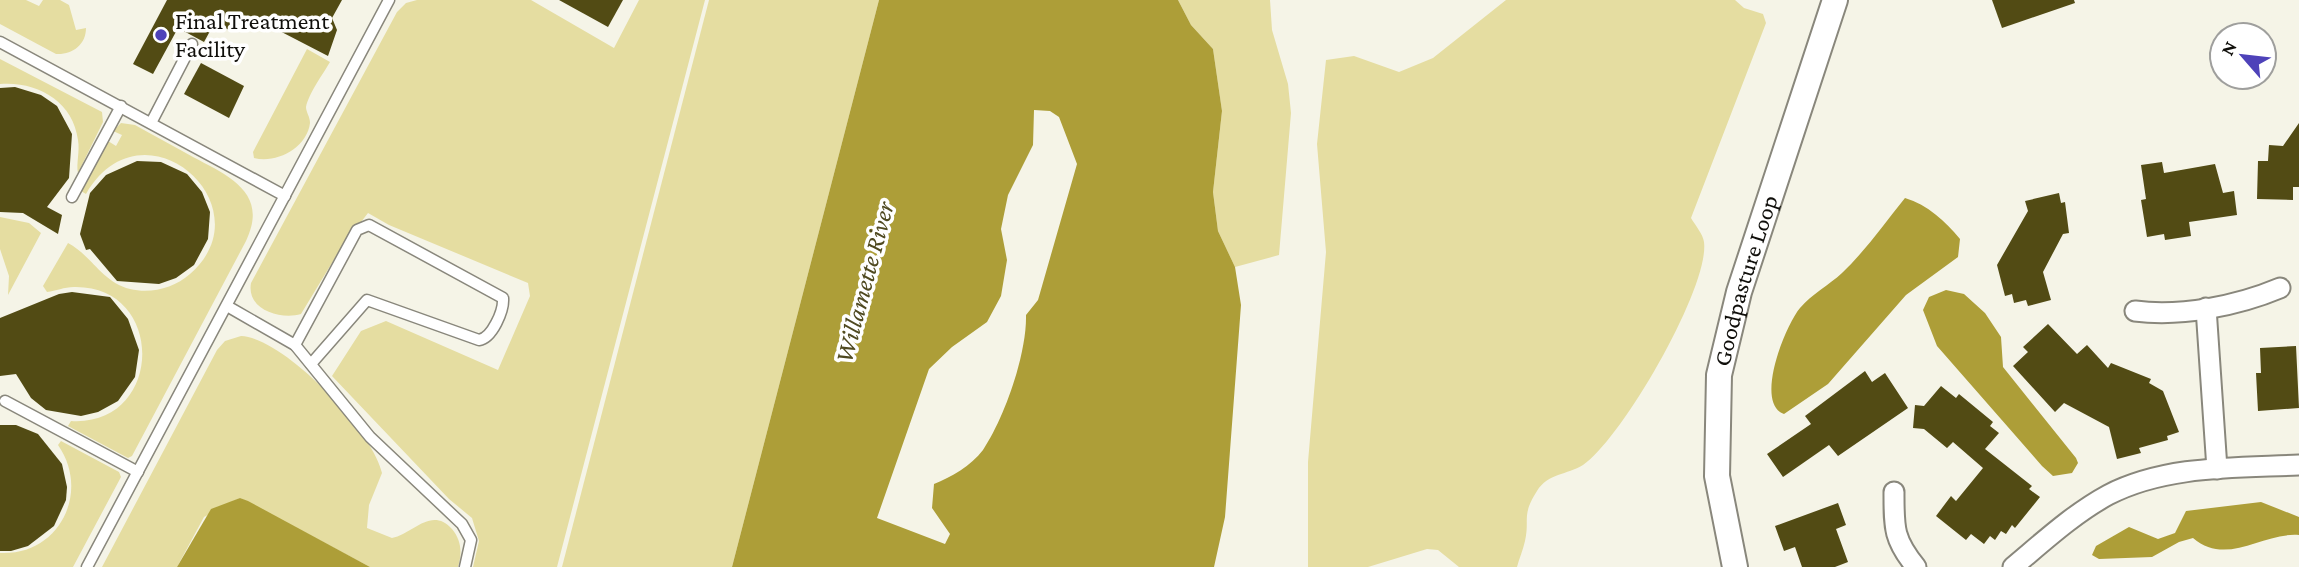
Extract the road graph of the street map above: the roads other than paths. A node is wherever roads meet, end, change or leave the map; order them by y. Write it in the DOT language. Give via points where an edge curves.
graph roads {
  1 [pos="389,0"];
  2 [pos="1835,0"];
  3 [pos="0,42"];
  4 [pos="192,44"];
  5 [pos="121,106"];
  6 [pos="152,123"];
  7 [pos="285,196"];
  8 [pos="72,197"];
  9 [pos="2280,288"];
  10 [pos="227,306"];
  11 [pos="2206,308"];
  12 [pos="2135,311"];
  13 [pos="295,345"];
  14 [pos="311,364"];
  15 [pos="5,401"];
  16 [pos="2299,465"];
  17 [pos="2217,469"];
  18 [pos="138,472"];
  19 [pos="1894,492"];
  20 [pos="87,567"];
  21 [pos="466,567"];
  22 [pos="1735,567"];
  23 [pos="1916,567"];
  24 [pos="2013,567"];
  1 -- 7 [label="lane"];
  2 -- 22 [label="street, Goodpasture Loop" via="1739,292 1719,375 1717,475"];
  3 -- 5 [label="lane"];
  4 -- 6 [label="lane"];
  5 -- 6 [label="lane"];
  5 -- 8 [label="lane"];
  6 -- 7 [label="lane"];
  7 -- 10 [label="lane"];
  9 -- 11 [label="street"];
  10 -- 13 [label="lane"];
  10 -- 18 [label="lane"];
  11 -- 12 [label="street"];
  11 -- 17 [label="street"];
  13 -- 14 [label="lane"];
  13 -- 14 [label="lane" via="362,226 503,298 490,334 479,340 367,300"];
  14 -- 21 [label="lane" via="370,437 468,532"];
  15 -- 18 [label="lane"];
  16 -- 17 [label="street"];
  17 -- 24 [label="street" via="2168,475 2109,495"];
  18 -- 20 [label="lane"];
  19 -- 23 [label="street" via="1897,541"];
}
